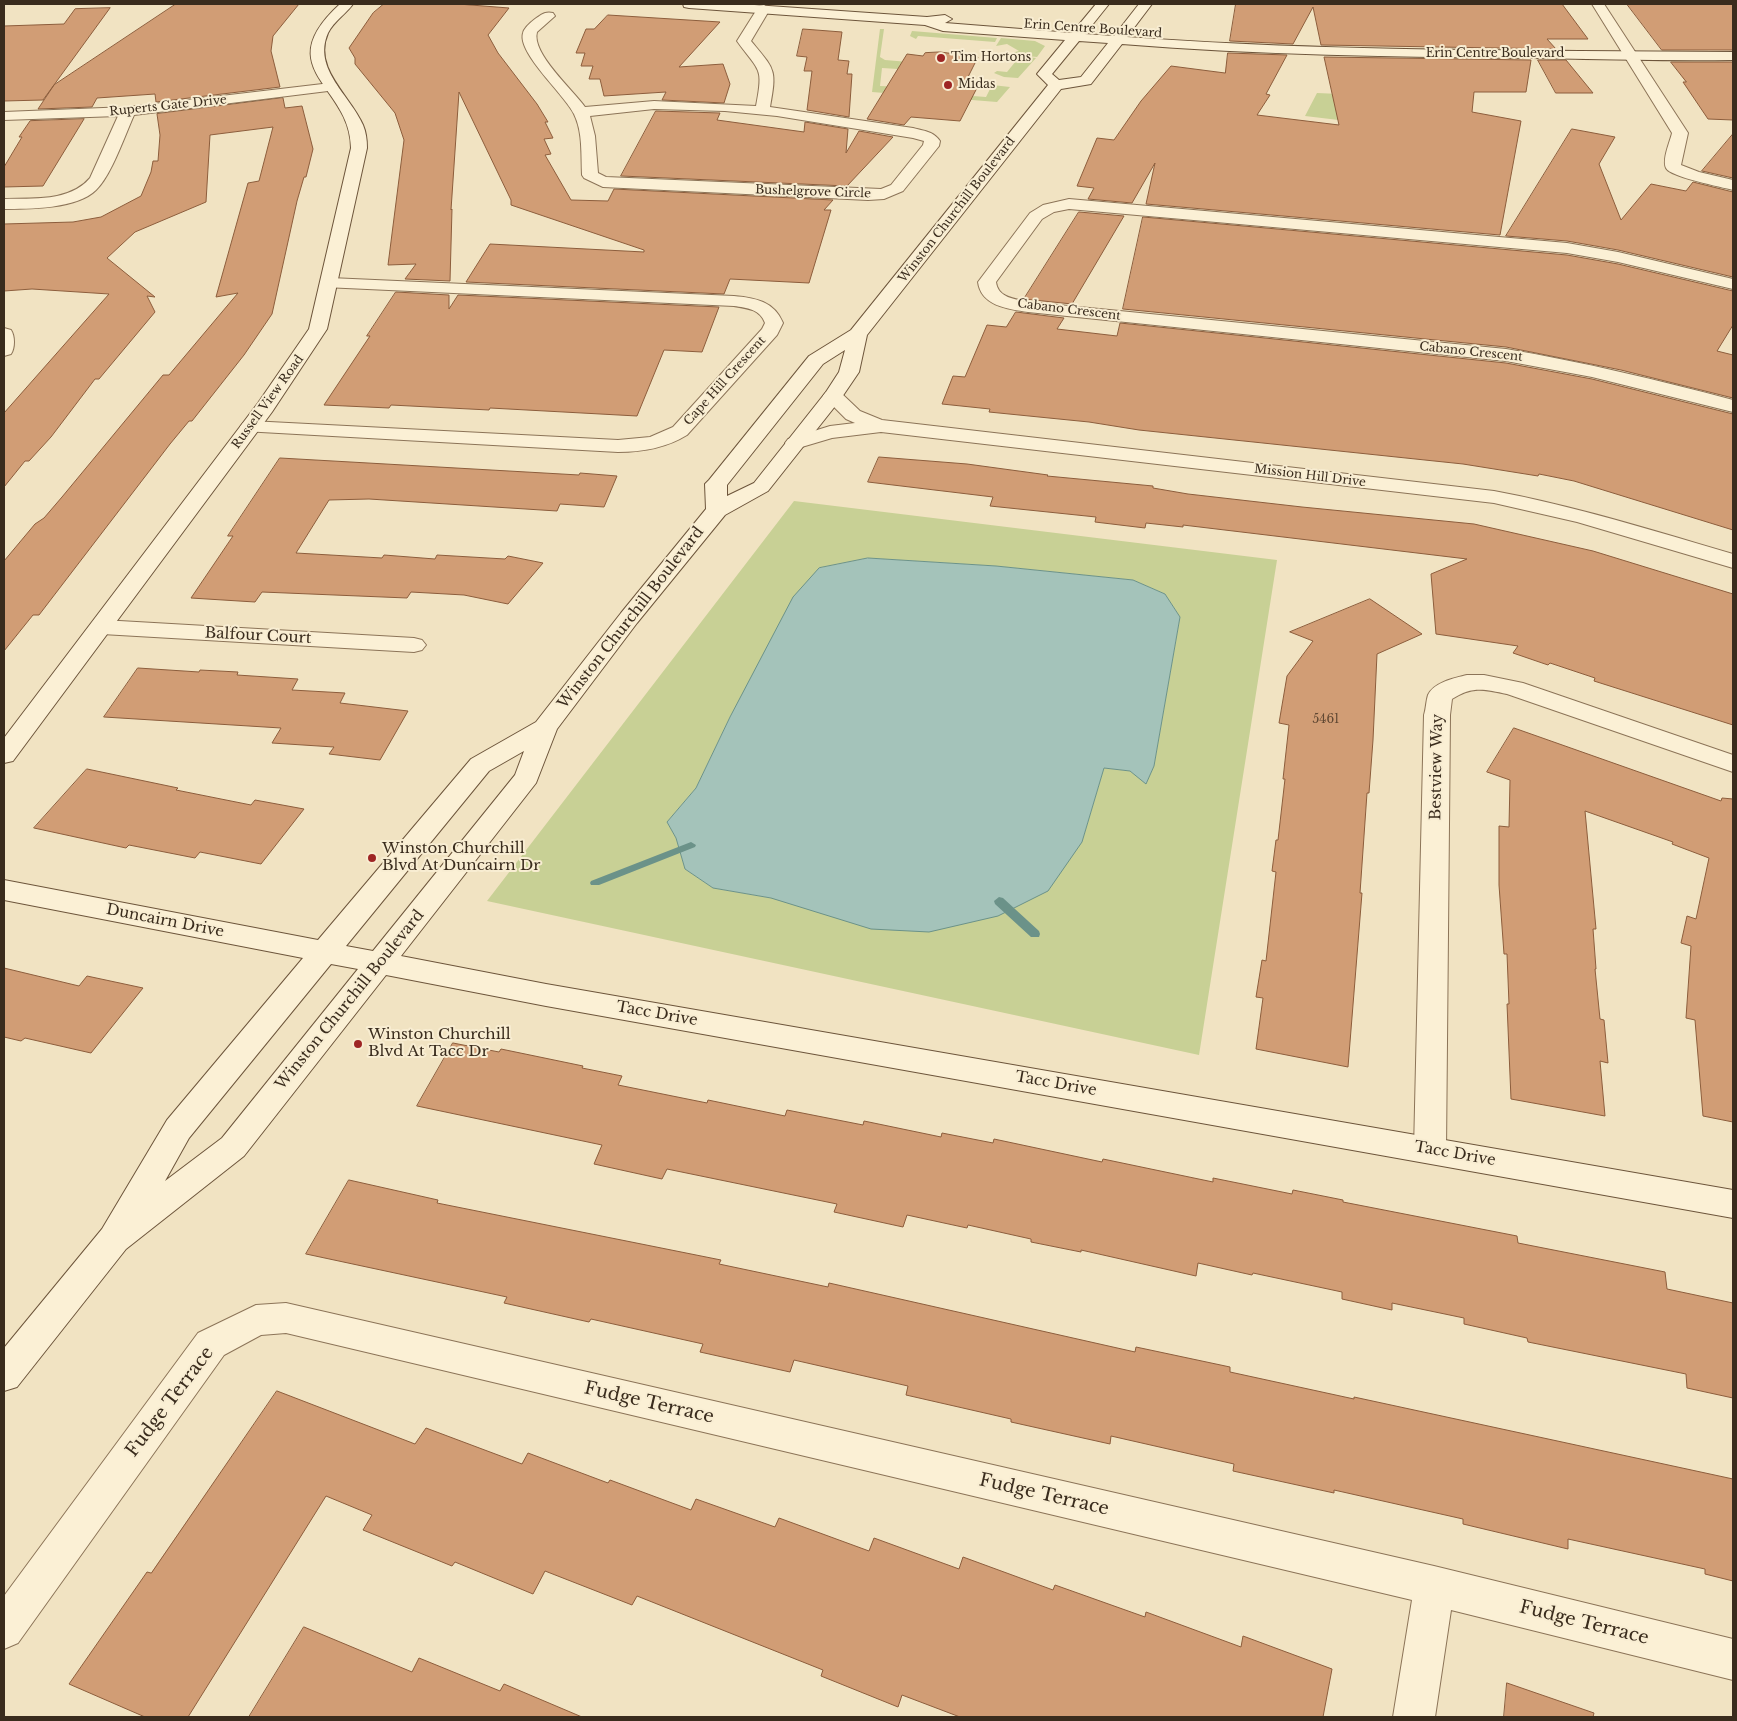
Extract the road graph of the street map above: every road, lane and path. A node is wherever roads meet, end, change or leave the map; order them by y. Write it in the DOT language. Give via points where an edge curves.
graph roads {
  1 [pos="347,4"];
  2 [pos="689,4"];
  3 [pos="1103,4"];
  4 [pos="1146,4"];
  5 [pos="1598,4"];
  6 [pos="764,9"];
  7 [pos="548,16"];
  8 [pos="1079,33"];
  9 [pos="1121,36"];
  10 [pos="1631,55"];
  11 [pos="1733,56"];
  12 [pos="1056,85"];
  13 [pos="331,87"];
  14 [pos="762,110"];
  15 [pos="128,111"];
  16 [pos="581,112"];
  17 [pos="4,116"];
  18 [pos="1733,185"];
  19 [pos="4,204"];
  20 [pos="330,283"];
  21 [pos="1733,284"];
  22 [pos="4,334"];
  23 [pos="858,334"];
  24 [pos="4,350"];
  25 [pos="833,396"];
  26 [pos="1733,406"];
  27 [pos="250,426"];
  28 [pos="880,426"];
  29 [pos="795,443"];
  30 [pos="717,510"];
  31 [pos="1733,561"];
  32 [pos="102,627"];
  33 [pos="414,645"];
  34 [pos="545,728"];
  35 [pos="4,755"];
  36 [pos="1733,764"];
  37 [pos="4,890"];
  38 [pos="325,952"];
  39 [pos="379,963"];
  40 [pos="1430,1150"];
  41 [pos="1733,1204"];
  42 [pos="114,1238"];
  43 [pos="4,1375"];
  44 [pos="1434,1586"];
  45 [pos="4,1629"];
  46 [pos="1733,1660"];
  47 [pos="1414,1717"];
  1 -- 13 [label="street, Russell View Road" via="321,31 317,46 322,74"];
  2 -- 6 [label="street, Erin Centre Boulevard"];
  3 -- 8 [label="street"];
  4 -- 9 [label="street"];
  5 -- 10 [label="street"];
  6 -- 8 [label="street, Erin Centre Boulevard" via="927,21 943,27"];
  6 -- 14 [label="street" via="744,41 766,68 767,86"];
  7 -- 16 [label="street, Bushelgrove Circle" via="533,28 529,41 536,55"];
  8 -- 9 [label="street, Erin Centre Boulevard"];
  8 -- 12 [label="street" via="1044,74"];
  9 -- 10 [label="street, Erin Centre Boulevard" via="1223,48"];
  9 -- 12 [label="street" via="1086,81"];
  10 -- 11 [label="street, Erin Centre Boulevard"];
  10 -- 18 [label="street" via="1680,133 1673,167 1694,176"];
  12 -- 23 [label="street, Winston Churchill Boulevard"];
  13 -- 15 [label="street, Ruperts Gate Drive"];
  13 -- 20 [label="street, Russell View Road" via="352,118 358,132 359,148"];
  14 -- 16 [label="street, Bushelgrove Circle" via="654,105"];
  14 -- 16 [label="street, Bushelgrove Circle" via="921,135 932,141 897,188 884,194 614,184 590,175 588,134"];
  15 -- 17 [label="street, Ruperts Gate Drive"];
  15 -- 19 [label="street" via="94,186 86,192 57,200"];
  20 -- 27 [label="street, Russell View Road" via="318,329"];
  20 -- 27 [label="street, Cape Hill Crescent" via="734,301 764,308 772,315 774,323 680,431 640,446"];
  21 -- 26 [label="street, Cabano Crescent" via="1618,256 1567,248 1069,204 1049,208 1036,216 986,282 990,294 1010,304 1028,307 1506,355 1619,376"];
  22 -- 24 [label="street"];
  23 -- 25 [label="street, Winston Churchill Boulevard" via="849,372"];
  23 -- 30 [label="street, Winston Churchill Boulevard" via="816,360 716,484"];
  25 -- 28 [label="street, Mission Hill Drive" via="853,415"];
  25 -- 29 [label="street, Winston Churchill Boulevard"];
  27 -- 32 [label="street, Russell View Road"];
  28 -- 29 [label="street, Mission Hill Drive" via="830,432"];
  28 -- 31 [label="street, Mission Hill Drive" via="1494,497 1577,515"];
  29 -- 30 [label="street, Winston Churchill Boulevard" via="761,487"];
  30 -- 34 [label="street, Winston Churchill Boulevard"];
  32 -- 33 [label="street, Balfour Court"];
  32 -- 35 [label="street, Russell View Road"];
  34 -- 38 [label="street, Winston Churchill Boulevard" via="480,765"];
  34 -- 39 [label="street, Winston Churchill Boulevard" via="527,777"];
  36 -- 40 [label="street, Bestview Way" via="1506,686 1480,680 1455,685 1440,696 1437,715"];
  37 -- 38 [label="street, Duncairn Drive"];
  38 -- 39 [label="street, Duncairn Drive"];
  38 -- 42 [label="street, Winston Churchill Boulevard" via="178,1129"];
  39 -- 40 [label="street, Tacc Drive"];
  39 -- 42 [label="street, Winston Churchill Boulevard" via="233,1147"];
  40 -- 41 [label="street, Tacc Drive"];
  42 -- 43 [label="street, Winston Churchill Boulevard"];
  44 -- 45 [label="street, Fudge Terrace" via="286,1318 256,1320 211,1344"];
  44 -- 46 [label="street, Fudge Terrace"];
  44 -- 47 [label="street"];
}
